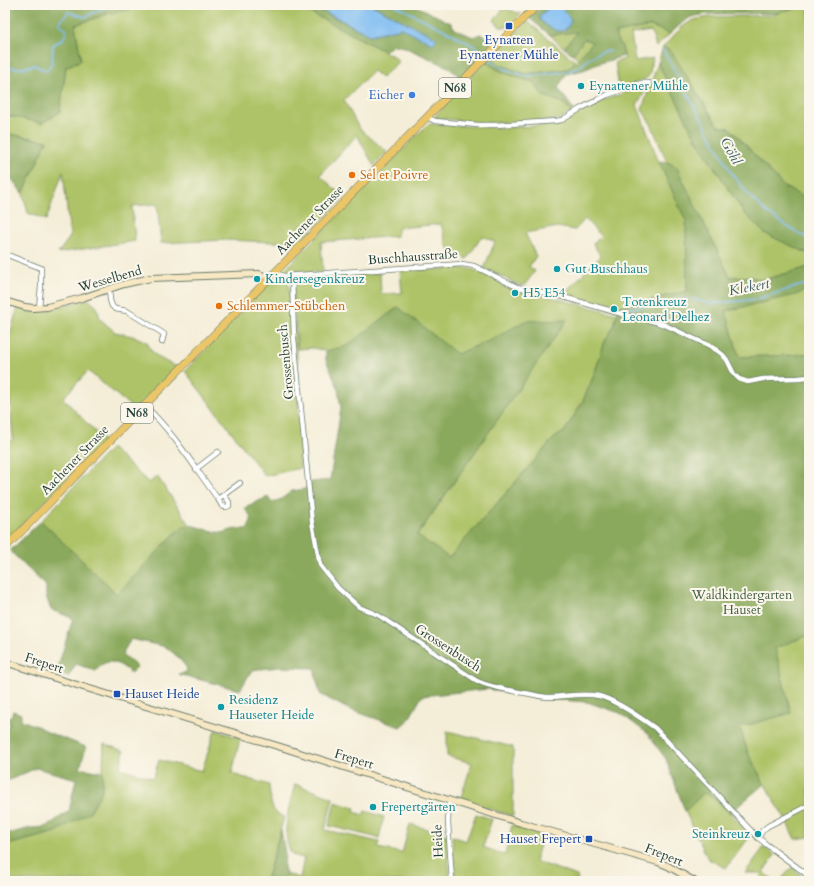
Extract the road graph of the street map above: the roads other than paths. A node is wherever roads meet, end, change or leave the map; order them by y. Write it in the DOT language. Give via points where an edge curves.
graph roads {
  1 [pos="538,5"];
  2 [pos="533,8"];
  3 [pos="648,83"];
  4 [pos="428,116"];
  5 [pos="5,254"];
  6 [pos="276,272"];
  7 [pos="292,276"];
  8 [pos="270,278"];
  9 [pos="109,289"];
  10 [pos="5,301"];
  11 [pos="39,308"];
  12 [pos="162,342"];
  13 [pos="809,377"];
  14 [pos="145,406"];
  15 [pos="218,452"];
  16 [pos="196,469"];
  17 [pos="240,483"];
  18 [pos="224,495"];
  19 [pos="218,500"];
  20 [pos="5,548"];
  21 [pos="5,662"];
  22 [pos="449,800"];
  23 [pos="809,805"];
  24 [pos="758,838"];
  25 [pos="809,876"];
  26 [pos="452,881"];
  27 [pos="694,881"];
  1 -- 2 [label="main road, Aachener Strasse / N68"];
  2 -- 4 [label="main road, Aachener Strasse / N68"];
  3 -- 4 [label="street" via="607,95 556,122 478,125 435,121"];
  4 -- 6 [label="main road, Aachener Strasse / N68"];
  5 -- 11 [label="street" via="41,268"];
  6 -- 7 [label="street, Buschhausstraße"];
  6 -- 8 [label="main road, Aachener Strasse / N68"];
  7 -- 13 [label="street, Buschhausstraße" via="462,264 474,266 516,286 665,325 718,351 727,360 734,374 748,382"];
  7 -- 24 [label="street, Grossenbusch" via="294,338 312,522 320,565 338,588 359,606 378,615 482,684 548,697 599,696 639,717 655,728"];
  8 -- 9 [label="street, Wesselbend" via="259,274 151,278"];
  8 -- 14 [label="main road, Aachener Strasse / N68"];
  9 -- 11 [label="street, Wesselbend"];
  9 -- 12 [label="street" via="112,306 127,311 164,334"];
  10 -- 11 [label="street, Wesselbend"];
  14 -- 16 [label="street" via="176,441"];
  14 -- 20 [label="main road, Aachener Strasse / N68"];
  15 -- 16 [label="street"];
  16 -- 19 [label="street"];
  17 -- 18 [label="street"];
  18 -- 19 [label="street"];
  18 -- 19 [label="street" via="229,506 222,506"];
  21 -- 22 [label="street, Frepert"];
  22 -- 26 [label="street, Heide"];
  22 -- 27 [label="street, Frepert" via="542,830 658,862"];
  23 -- 24 [label="street" via="768,826"];
  24 -- 25 [label="street, Grossenbusch"];
}
